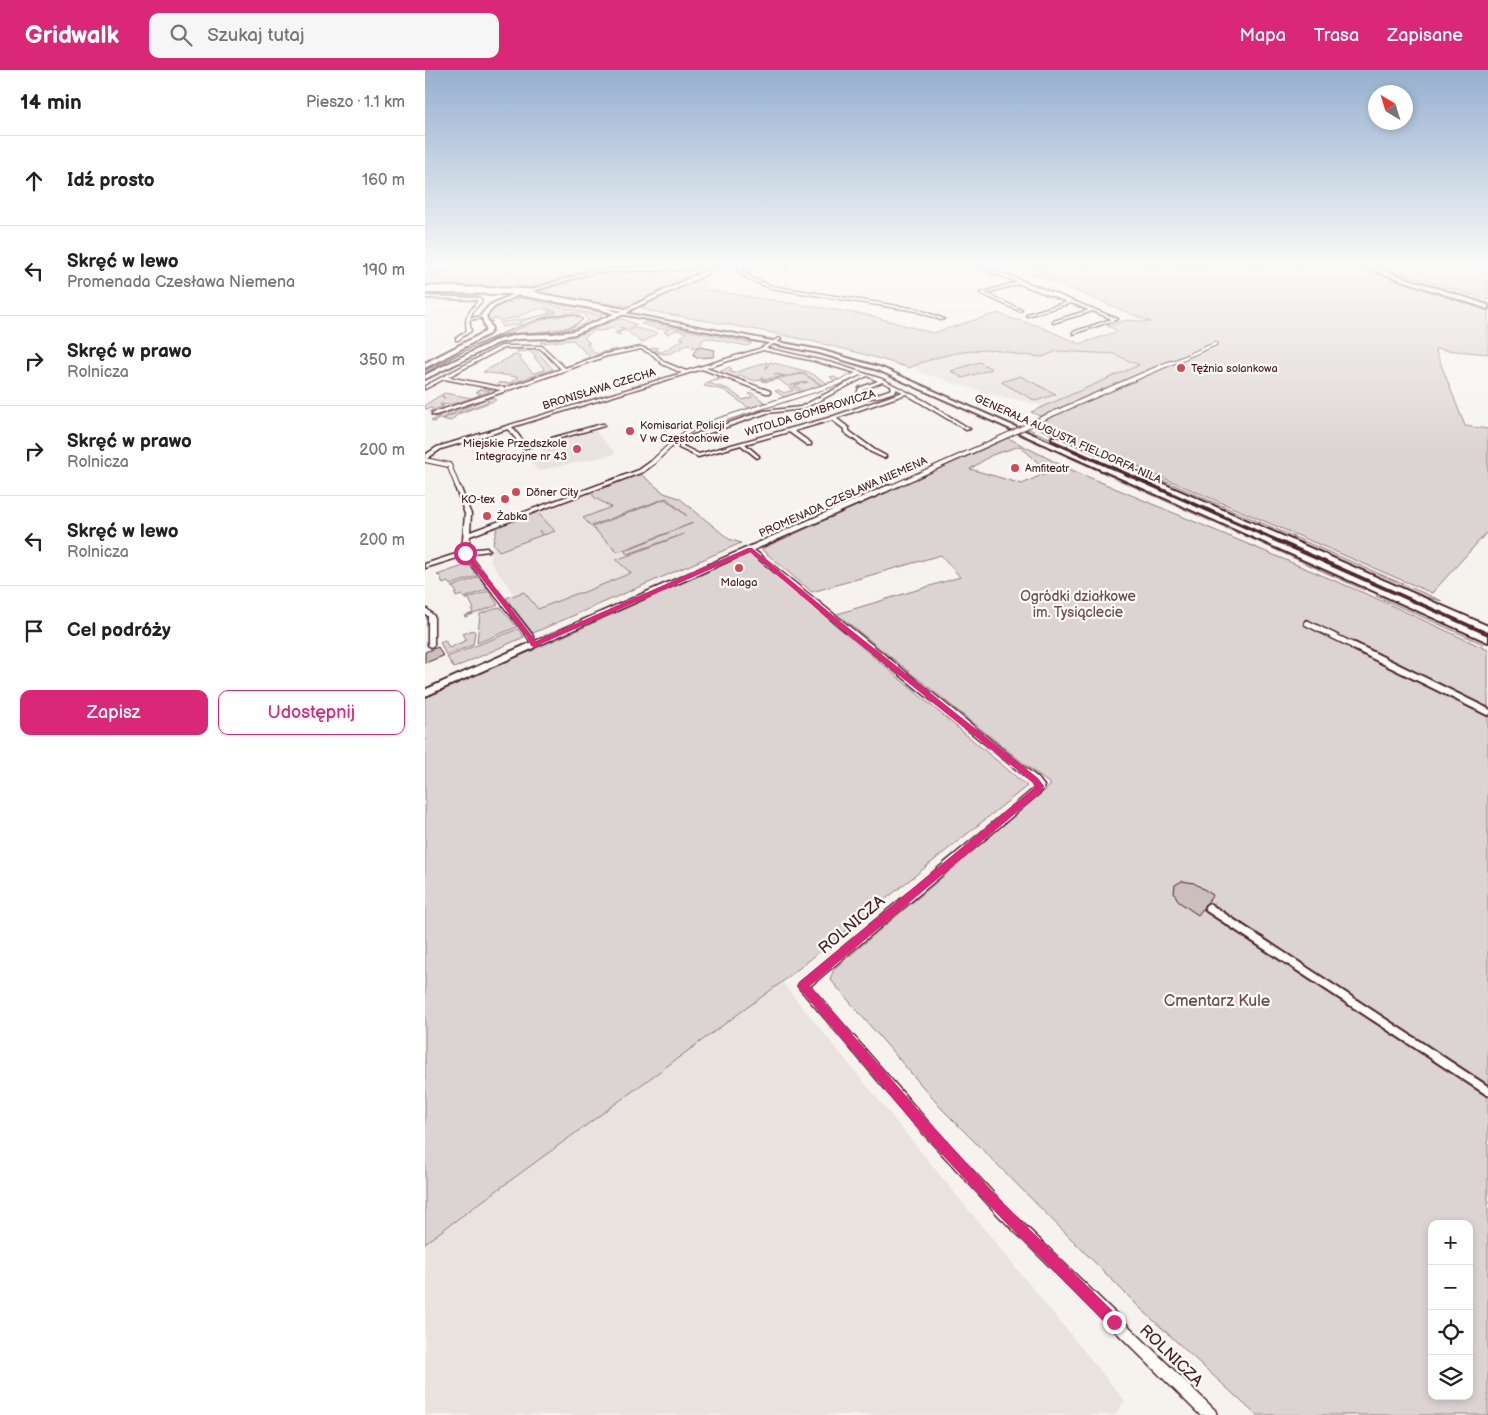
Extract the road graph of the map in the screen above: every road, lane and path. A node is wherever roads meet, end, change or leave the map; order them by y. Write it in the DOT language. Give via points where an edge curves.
graph roads {
  1 [pos="468,328"];
  2 [pos="488,328"];
  3 [pos="586,328"];
  4 [pos="700,328"];
  5 [pos="713,328"];
  6 [pos="1090,328"];
  7 [pos="1074,333"];
  8 [pos="457,340"];
  9 [pos="776,341"];
  10 [pos="1215,344"];
  11 [pos="763,349"];
  12 [pos="425,366"];
  13 [pos="703,368"];
  14 [pos="564,369"];
  15 [pos="686,373"];
  16 [pos="863,374"];
  17 [pos="897,376"];
  18 [pos="425,377"];
  19 [pos="444,378"];
  20 [pos="883,381"];
  21 [pos="893,386"];
  22 [pos="425,388"];
  23 [pos="506,389"];
  24 [pos="768,392"];
  25 [pos="905,393"];
  26 [pos="434,414"];
  27 [pos="833,418"];
  28 [pos="602,425"];
  29 [pos="509,427"];
  30 [pos="969,429"];
  31 [pos="791,431"];
  32 [pos="809,444"];
  33 [pos="743,445"];
  34 [pos="757,457"];
  35 [pos="885,457"];
  36 [pos="425,459"];
  37 [pos="652,463"];
  38 [pos="464,503"];
  39 [pos="467,534"];
  40 [pos="750,549"];
  41 [pos="487,550"];
  42 [pos="465,553"];
  43 [pos="425,566"];
  44 [pos="425,610"];
  45 [pos="1307,624"];
  46 [pos="1488,628"];
  47 [pos="1488,639"];
  48 [pos="534,644"];
  49 [pos="431,645"];
  50 [pos="425,692"];
  51 [pos="1488,712"];
  52 [pos="1209,908"];
  53 [pos="1488,1091"];
  54 [pos="1210,1415"];
  1 -- 8 [label="street" via="469,331"];
  2 -- 12 [label="main road" via="487,333"];
  3 -- 18 [label="main road" via="553,336 517,337 496,342"];
  4 -- 9 [label="street, GENERAŁA AUGUSTA FIELDORFA-NILA"];
  5 -- 9 [label="street, GENERAŁA AUGUSTA FIELDORFA-NILA"];
  6 -- 7 [label="street"];
  9 -- 11 [label="street, BRONISŁAWA CZECHA"];
  9 -- 17 [label="street, GENERAŁA AUGUSTA FIELDORFA-NILA" via="861,362"];
  9 -- 46 [label="street, GENERAŁA AUGUSTA FIELDORFA-NILA" via="852,355 905,373"];
  10 -- 40 [label="street, PROMENADA CZESŁAWA NIEMENA, bridge"];
  11 -- 13 [label="street, BRONISŁAWA CZECHA"];
  11 -- 16 [label="street" via="815,359"];
  13 -- 15 [label="street, BRONISŁAWA CZECHA"];
  13 -- 24 [label="street"];
  14 -- 15 [label="street" via="641,348 655,354 663,364"];
  14 -- 19 [label="street" via="541,347 509,346"];
  14 -- 23 [label="street"];
  15 -- 29 [label="street, BRONISŁAWA CZECHA"];
  16 -- 20 [label="street, WITOLDA GOMBROWICZA"];
  16 -- 33 [label="street, WITOLDA GOMBROWICZA" via="801,408 766,412 691,438 681,446 698,456"];
  16 -- 37 [label="street" via="692,429"];
  17 -- 20 [label="street, WITOLDA GOMBROWICZA"];
  17 -- 47 [label="street, GENERAŁA AUGUSTA FIELDORFA-NILA"];
  19 -- 22 [label="street"];
  19 -- 23 [label="street"];
  20 -- 21 [label="street, WITOLDA GOMBROWICZA"];
  20 -- 21 [label="street" via="861,390 859,394 876,397 893,390"];
  21 -- 25 [label="street, WITOLDA GOMBROWICZA"];
  23 -- 26 [label="street"];
  25 -- 27 [label="street, WITOLDA GOMBROWICZA"];
  25 -- 30 [label="street"];
  27 -- 31 [label="street, WITOLDA GOMBROWICZA"];
  27 -- 35 [label="street" via="847,428 846,432"];
  28 -- 29 [label="street" via="525,447"];
  29 -- 36 [label="street, BRONISŁAWA CZECHA" via="439,448"];
  31 -- 32 [label="street"];
  31 -- 33 [label="street, WITOLDA GOMBROWICZA"];
  33 -- 34 [label="street"];
  36 -- 38 [label="street" via="449,465"];
  37 -- 39 [label="street" via="641,471"];
  38 -- 39 [label="street" via="468,514"];
  39 -- 42 [label="street"];
  40 -- 48 [label="street, PROMENADA CZESŁAWA NIEMENA"];
  40 -- 54 [label="street, ROLNICZA" via="1040,786 803,986 1003,1212"];
  41 -- 42 [label="street"];
  42 -- 43 [label="street"];
  42 -- 48 [label="street"];
  44 -- 49 [label="street" via="431,616"];
  45 -- 51 [label="street"];
  48 -- 50 [label="street, PROMENADA CZESŁAWA NIEMENA"];
  52 -- 53 [label="street"];
}
